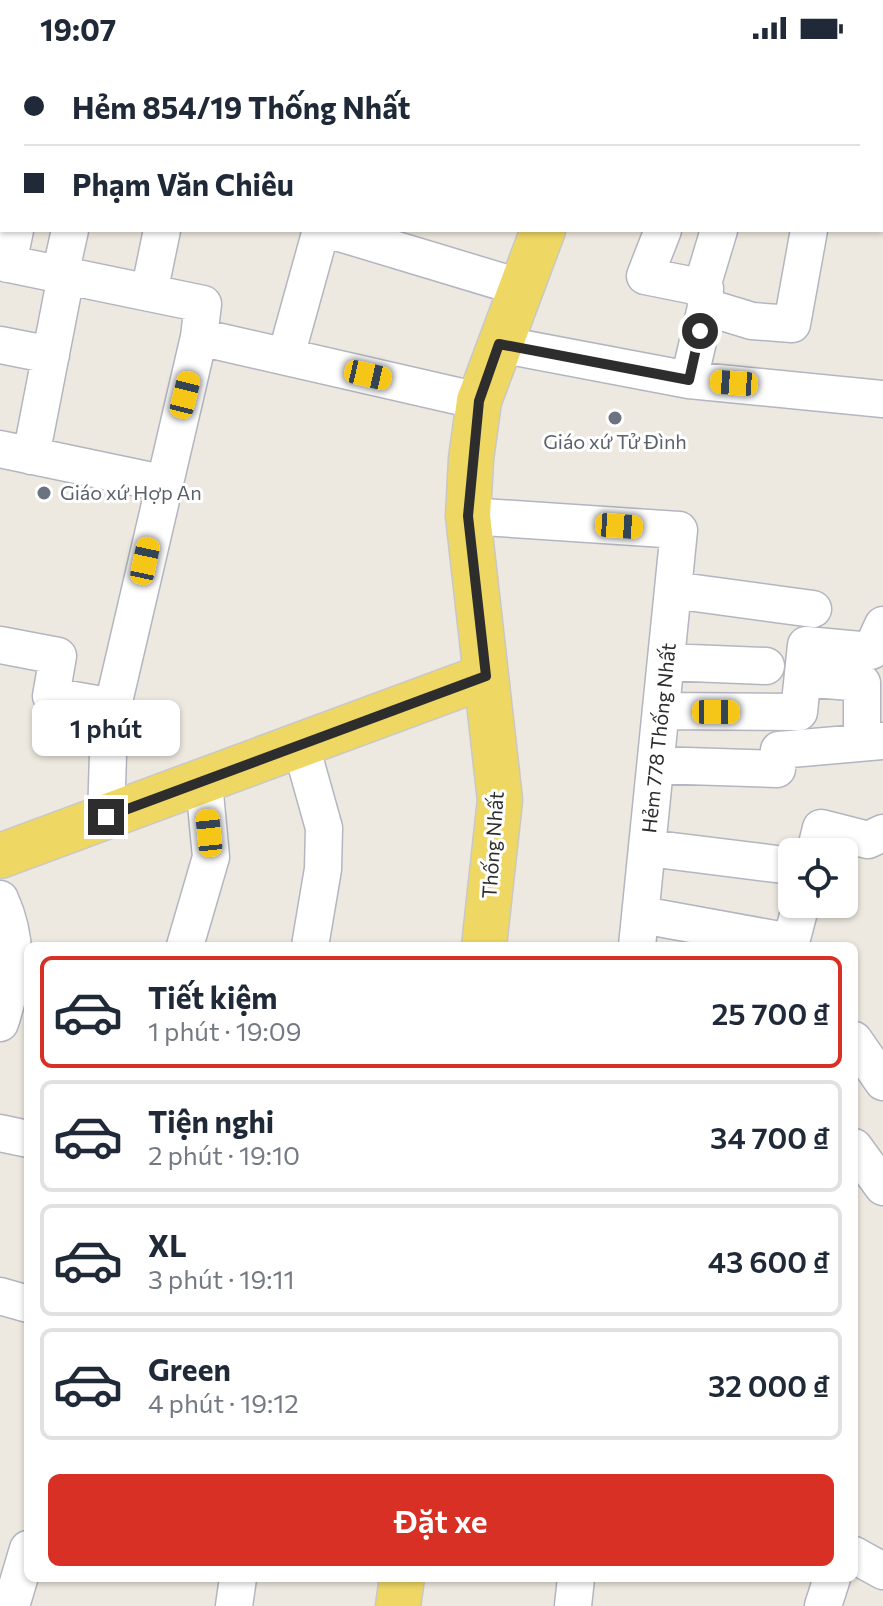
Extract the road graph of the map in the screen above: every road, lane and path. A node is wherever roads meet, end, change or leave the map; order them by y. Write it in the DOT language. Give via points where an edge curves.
graph roads {
  1 [pos="70,232"];
  2 [pos="162,232"];
  3 [pos="294,232"];
  4 [pos="320,232"];
  5 [pos="337,232"];
  6 [pos="542,232"];
  7 [pos="662,232"];
  8 [pos="719,232"];
  9 [pos="809,232"];
  10 [pos="8,252"];
  11 [pos="63,275"];
  12 [pos="519,287"];
  13 [pos="149,293"];
  14 [pos="705,297"];
  15 [pos="199,337"];
  16 [pos="499,344"];
  17 [pos="0,345"];
  18 [pos="278,354"];
  19 [pos="51,355"];
  20 [pos="689,380"];
  21 [pos="883,399"];
  22 [pos="479,401"];
  23 [pos="16,452"];
  24 [pos="162,483"];
  25 [pos="468,516"];
  26 [pos="673,590"];
  27 [pos="813,609"];
  28 [pos="883,625"];
  29 [pos="0,645"];
  30 [pos="666,662"];
  31 [pos="766,666"];
  32 [pos="486,676"];
  33 [pos="803,678"];
  34 [pos="113,707"];
  35 [pos="661,711"];
  36 [pos="872,741"];
  37 [pos="301,746"];
  38 [pos="656,765"];
  39 [pos="204,783"];
  40 [pos="106,817"];
  41 [pos="883,833"];
  42 [pos="818,838"];
  43 [pos="648,848"];
  44 [pos="0,856"];
  45 [pos="778,864"];
  46 [pos="0,899"];
  47 [pos="797,918"];
  48 [pos="639,930"];
  49 [pos="186,942"];
  50 [pos="311,942"];
  51 [pos="484,942"];
  52 [pos="786,942"];
  53 [pos="791,942"];
  54 [pos="12,1008"];
  55 [pos="0,1133"];
  56 [pos="24,1138"];
  57 [pos="858,1153"];
  58 [pos="883,1187"];
  59 [pos="0,1296"];
  60 [pos="24,1303"];
  61 [pos="858,1557"];
  62 [pos="24,1562"];
  63 [pos="883,1571"];
  64 [pos="237,1582"];
  65 [pos="401,1582"];
  66 [pos="576,1582"];
  67 [pos="831,1582"];
  68 [pos="11,1606"];
  69 [pos="234,1606"];
  70 [pos="398,1606"];
  71 [pos="573,1606"];
  72 [pos="823,1606"];
  1 -- 11 [label="street"];
  2 -- 13 [label="street"];
  3 -- 18 [label="street"];
  4 -- 18 [label="street"];
  5 -- 12 [label="street"];
  6 -- 12 [label="main road, Thống Nhất"];
  7 -- 14 [label="street" via="645,276"];
  8 -- 14 [label="street"];
  9 -- 14 [label="street" via="792,324 752,321"];
  10 -- 11 [label="street"];
  11 -- 13 [label="street"];
  11 -- 19 [label="street"];
  12 -- 16 [label="main road, Thống Nhất"];
  13 -- 15 [label="street" via="203,304"];
  14 -- 20 [label="street"];
  15 -- 18 [label="street"];
  15 -- 24 [label="street"];
  16 -- 20 [label="street"];
  16 -- 22 [label="main road, Thống Nhất"];
  17 -- 19 [label="street"];
  18 -- 22 [label="street"];
  19 -- 23 [label="street"];
  20 -- 21 [label="street"];
  22 -- 25 [label="main road, Thống Nhất"];
  23 -- 24 [label="street"];
  24 -- 34 [label="street"];
  25 -- 26 [label="street, Hẻm 778 Thống Nhất" via="679,530"];
  25 -- 32 [label="main road, Thống Nhất"];
  26 -- 27 [label="street"];
  26 -- 30 [label="street, Hẻm 778 Thống Nhất"];
  28 -- 33 [label="street" via="871,651 806,645"];
  29 -- 34 [label="street" via="58,656 51,696"];
  30 -- 31 [label="street"];
  30 -- 35 [label="street, Hẻm 778 Thống Nhất"];
  32 -- 37 [label="main road"];
  32 -- 51 [label="main road, Thống Nhất" via="500,800"];
  33 -- 35 [label="street" via="799,712"];
  33 -- 36 [label="street" via="862,683"];
  34 -- 40 [label="street"];
  35 -- 38 [label="street, Hẻm 778 Thống Nhất"];
  36 -- 38 [label="street" via="779,750 777,769"];
  37 -- 39 [label="main road"];
  37 -- 50 [label="street" via="324,828"];
  38 -- 43 [label="street, Hẻm 778 Thống Nhất"];
  39 -- 40 [label="main road"];
  39 -- 49 [label="street" via="211,857"];
  40 -- 44 [label="main road"];
  41 -- 42 [label="street" via="868,840 821,828"];
  43 -- 45 [label="street"];
  43 -- 48 [label="street, Hẻm 778 Thống Nhất"];
  46 -- 54 [label="street" via="15,941"];
  47 -- 53 [label="street"];
  48 -- 52 [label="street"];
  55 -- 56 [label="street"];
  57 -- 58 [label="street"];
  59 -- 60 [label="street"];
  61 -- 63 [label="street"];
  62 -- 68 [label="street"];
  64 -- 69 [label="street"];
  65 -- 70 [label="main road"];
  66 -- 71 [label="street"];
  67 -- 72 [label="street"];
}
